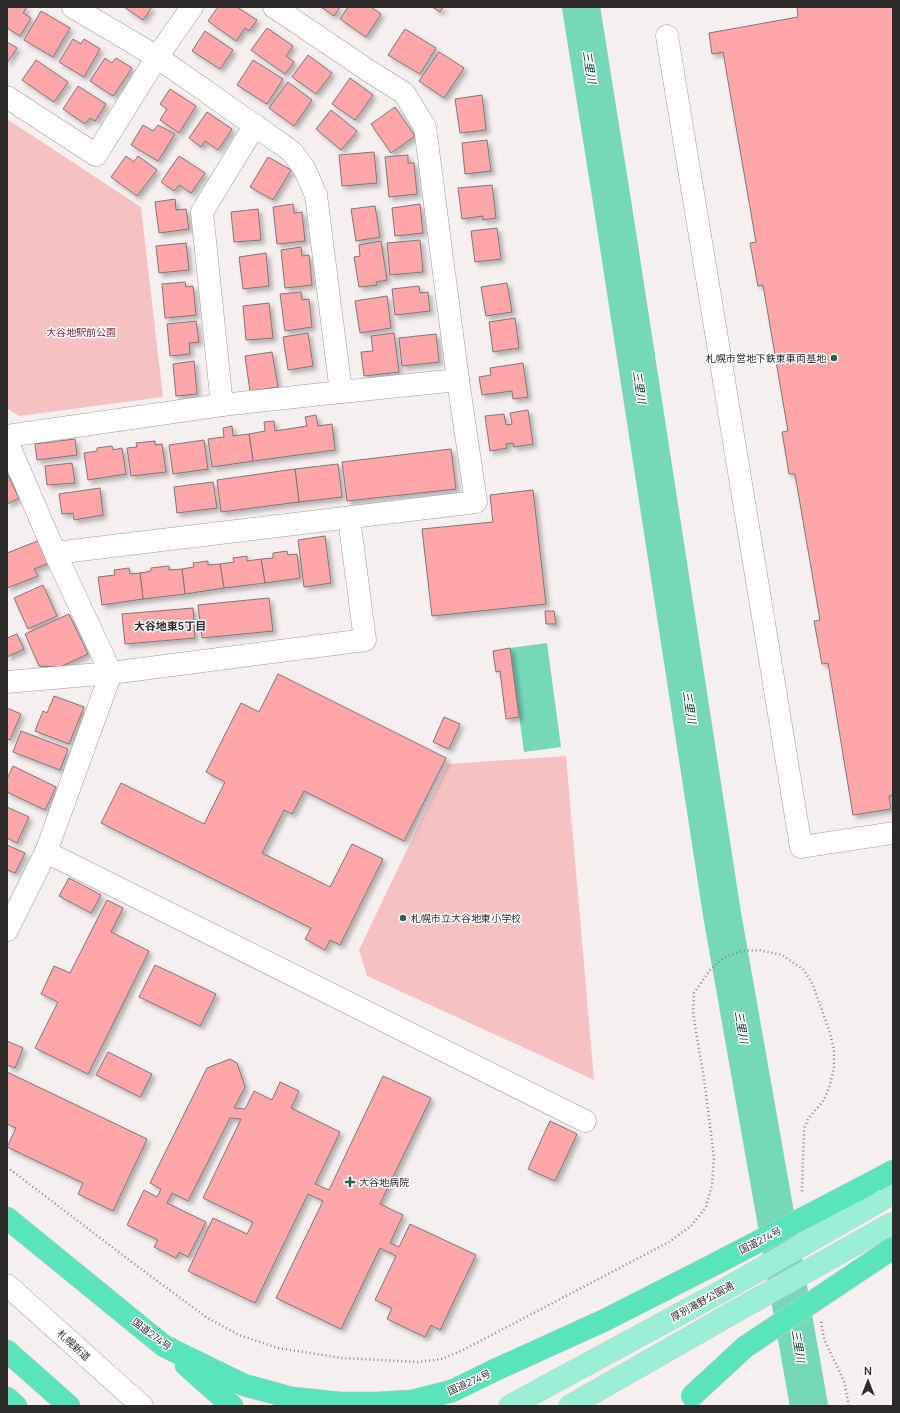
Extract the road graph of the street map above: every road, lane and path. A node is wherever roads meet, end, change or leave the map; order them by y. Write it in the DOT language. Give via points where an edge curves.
graph roads {
  1 [pos="73,7"];
  2 [pos="192,7"];
  3 [pos="274,7"];
  4 [pos="667,36"];
  5 [pos="157,57"];
  6 [pos="7,97"];
  7 [pos="255,125"];
  8 [pos="458,380"];
  9 [pos="341,392"];
  10 [pos="222,406"];
  11 [pos="7,436"];
  12 [pos="7,442"];
  13 [pos="349,518"];
  14 [pos="55,553"];
  15 [pos="111,673"];
  16 [pos="7,682"];
  17 [pos="893,833"];
  18 [pos="46,852"];
  19 [pos="7,930"];
  20 [pos="804,970"];
  21 [pos="584,1121"];
  22 [pos="7,1167"];
  23 [pos="893,1171"];
  24 [pos="880,1192"];
  25 [pos="7,1218"];
  26 [pos="893,1223"];
  27 [pos="893,1248"];
  28 [pos="7,1285"];
  29 [pos="164,1346"];
  30 [pos="7,1351"];
  31 [pos="7,1398"];
  32 [pos="688,1401"];
  33 [pos="16,1406"];
  34 [pos="69,1406"];
  35 [pos="142,1406"];
  36 [pos="232,1406"];
  37 [pos="510,1406"];
  38 [pos="571,1406"];
  1 -- 5 [label="street"];
  2 -- 5 [label="street"];
  3 -- 8 [label="street" via="404,93 424,127"];
  4 -- 17 [label="street" via="801,847"];
  5 -- 6 [label="street" via="96,155"];
  5 -- 7 [label="street"];
  7 -- 9 [label="street" via="291,151 304,168 316,195"];
  7 -- 10 [label="street" via="202,212"];
  8 -- 9 [label="street"];
  8 -- 13 [label="street" via="476,502"];
  9 -- 10 [label="street"];
  10 -- 11 [label="street"];
  12 -- 14 [label="street"];
  13 -- 14 [label="street"];
  13 -- 15 [label="street" via="365,640"];
  14 -- 15 [label="street"];
  15 -- 16 [label="street"];
  15 -- 18 [label="street"];
  18 -- 19 [label="street"];
  18 -- 21 [label="street"];
  20 -- 22 [label="path" via="782,955 759,950 742,951 723,958 710,970 694,993 693,1014 714,1158 712,1185 706,1207 691,1226 670,1242 442,1359 418,1362 342,1358 278,1348 240,1335 206,1317"];
  23 -- 24 [label="highway, 国道274号"];
  24 -- 29 [label="highway, 国道274号, bridge" via="717,1263 605,1320 452,1392 412,1401 340,1403 292,1398 244,1385"];
  24 -- 37 [label="main road, 厚別滝野公園通, bridge" via="724,1290"];
  25 -- 29 [label="highway, 国道274号"];
  26 -- 38 [label="main road, bridge"];
  27 -- 32 [label="highway, bridge" via="744,1347"];
  28 -- 35 [label="street, 札幌新道"];
  29 -- 36 [label="highway"];
  30 -- 34 [label="highway"];
  31 -- 33 [label="highway"];
}
